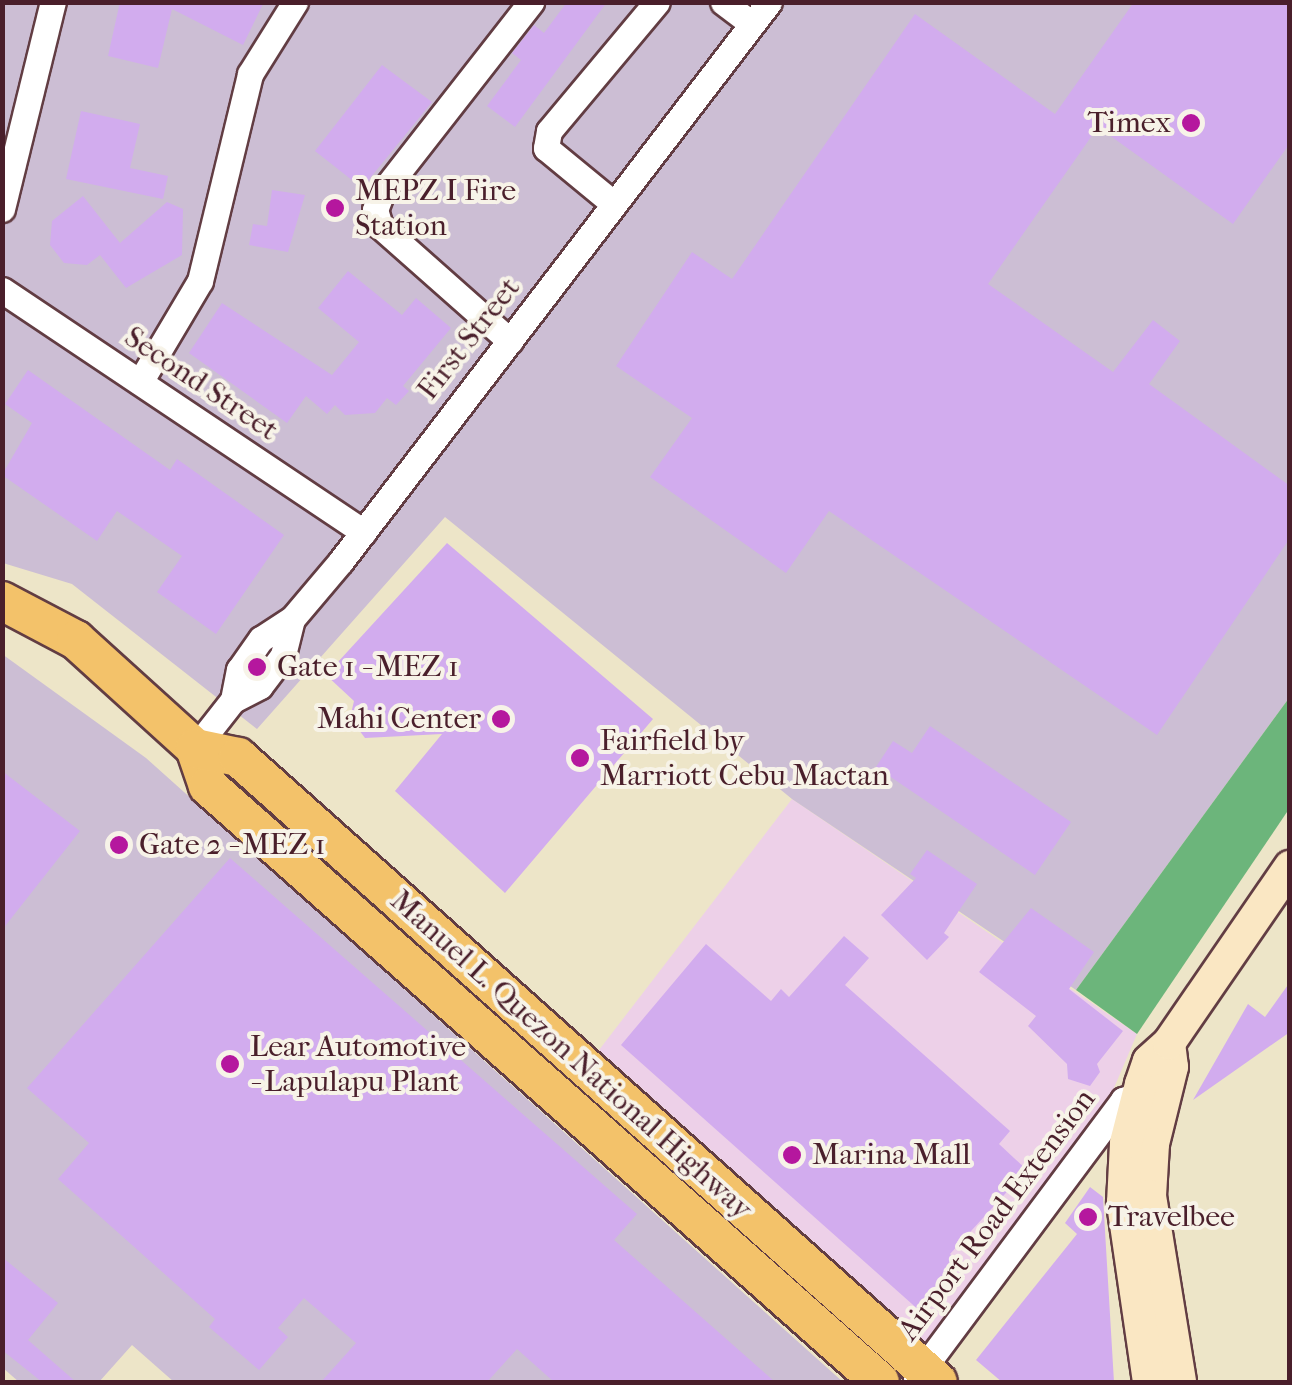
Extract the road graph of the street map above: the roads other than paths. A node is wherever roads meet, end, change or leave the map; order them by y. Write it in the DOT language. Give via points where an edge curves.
graph roads {
  1 [pos="53,2"];
  2 [pos="295,2"];
  3 [pos="530,2"];
  4 [pos="656,2"];
  5 [pos="723,2"];
  6 [pos="769,2"];
  7 [pos="752,24"];
  8 [pos="614,204"];
  9 [pos="2,209"];
  10 [pos="2,290"];
  11 [pos="510,340"];
  12 [pos="140,382"];
  13 [pos="362,532"];
  14 [pos="2,601"];
  15 [pos="195,748"];
  16 [pos="1290,867"];
  17 [pos="1169,1044"];
  18 [pos="1138,1095"];
  19 [pos="924,1378"];
  20 [pos="880,1382"];
  21 [pos="1150,1382"];
  22 [pos="1180,1382"];
  1 -- 9 [label="street"];
  2 -- 12 [label="street" via="250,74 200,281"];
  3 -- 11 [label="street" via="375,210 380,226"];
  4 -- 8 [label="street" via="550,131 546,148"];
  5 -- 7 [label="street"];
  6 -- 7 [label="street, First Street"];
  7 -- 8 [label="street, First Street"];
  8 -- 11 [label="street, First Street"];
  10 -- 12 [label="street, Second Street"];
  11 -- 13 [label="street, First Street"];
  12 -- 13 [label="street, Second Street"];
  13 -- 15 [label="street, First Street" via="292,619 282,655 260,686 233,700"];
  14 -- 15 [label="main road, Manuel L. Quezon National Highway" via="76,640"];
  15 -- 19 [label="main road, Manuel L. Quezon National Highway" via="238,757"];
  15 -- 20 [label="main road, Manuel L. Quezon National Highway" via="208,786"];
  16 -- 17 [label="street"];
  17 -- 18 [label="street" via="1149,1061"];
  17 -- 22 [label="street" via="1172,1066 1153,1144 1150,1196"];
  18 -- 19 [label="street, Airport Road Extension" via="1123,1100"];
  18 -- 21 [label="street" via="1126,1142 1123,1203"];
}
